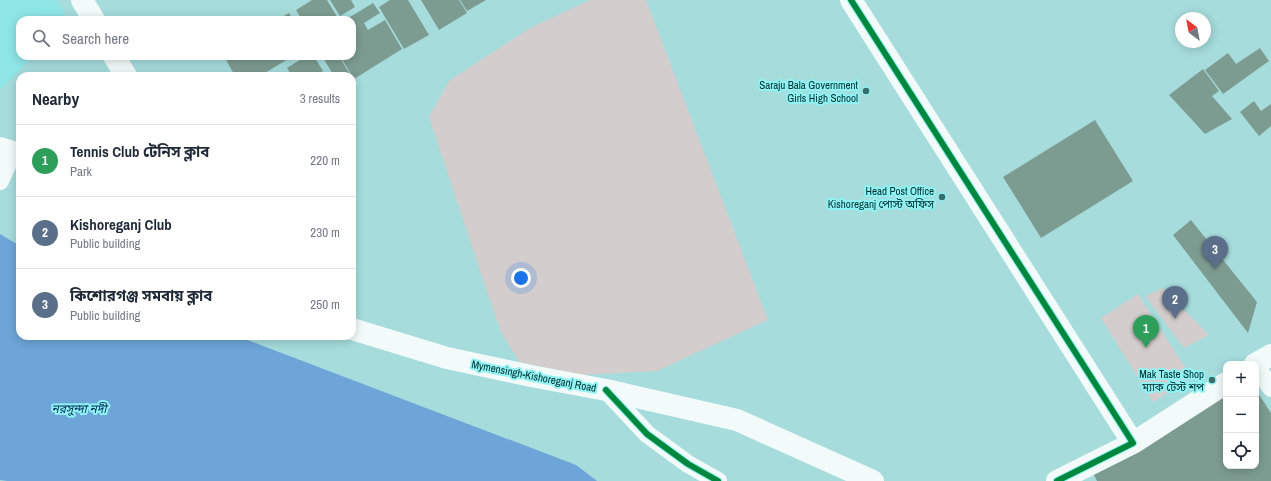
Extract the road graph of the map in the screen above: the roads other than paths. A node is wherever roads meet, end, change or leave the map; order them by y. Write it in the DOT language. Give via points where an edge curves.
graph roads {
  1 [pos="82,0"];
  2 [pos="851,0"];
  3 [pos="92,16"];
  4 [pos="116,60"];
  5 [pos="124,72"];
  6 [pos="11,152"];
  7 [pos="1,179"];
  8 [pos="356,330"];
  9 [pos="1271,355"];
  10 [pos="1259,363"];
  11 [pos="1259,370"];
  12 [pos="1223,385"];
  13 [pos="1271,388"];
  14 [pos="606,390"];
  15 [pos="1134,443"];
  16 [pos="1082,475"];
  17 [pos="718,481"];
  18 [pos="873,481"];
  19 [pos="1057,481"];
  1 -- 3 [label="street"];
  2 -- 15 [label="street"];
  4 -- 5 [label="street"];
  6 -- 7 [label="street"];
  8 -- 14 [label="street, Mymensingh-Kishoreganj Road" via="447,358"];
  9 -- 10 [label="street"];
  11 -- 13 [label="street"];
  12 -- 15 [label="street"];
  14 -- 17 [label="street" via="647,434 688,464"];
  14 -- 18 [label="street, Mymensingh-Kishoreganj Road" via="736,420"];
  15 -- 16 [label="street"];
  16 -- 19 [label="street"];
}
